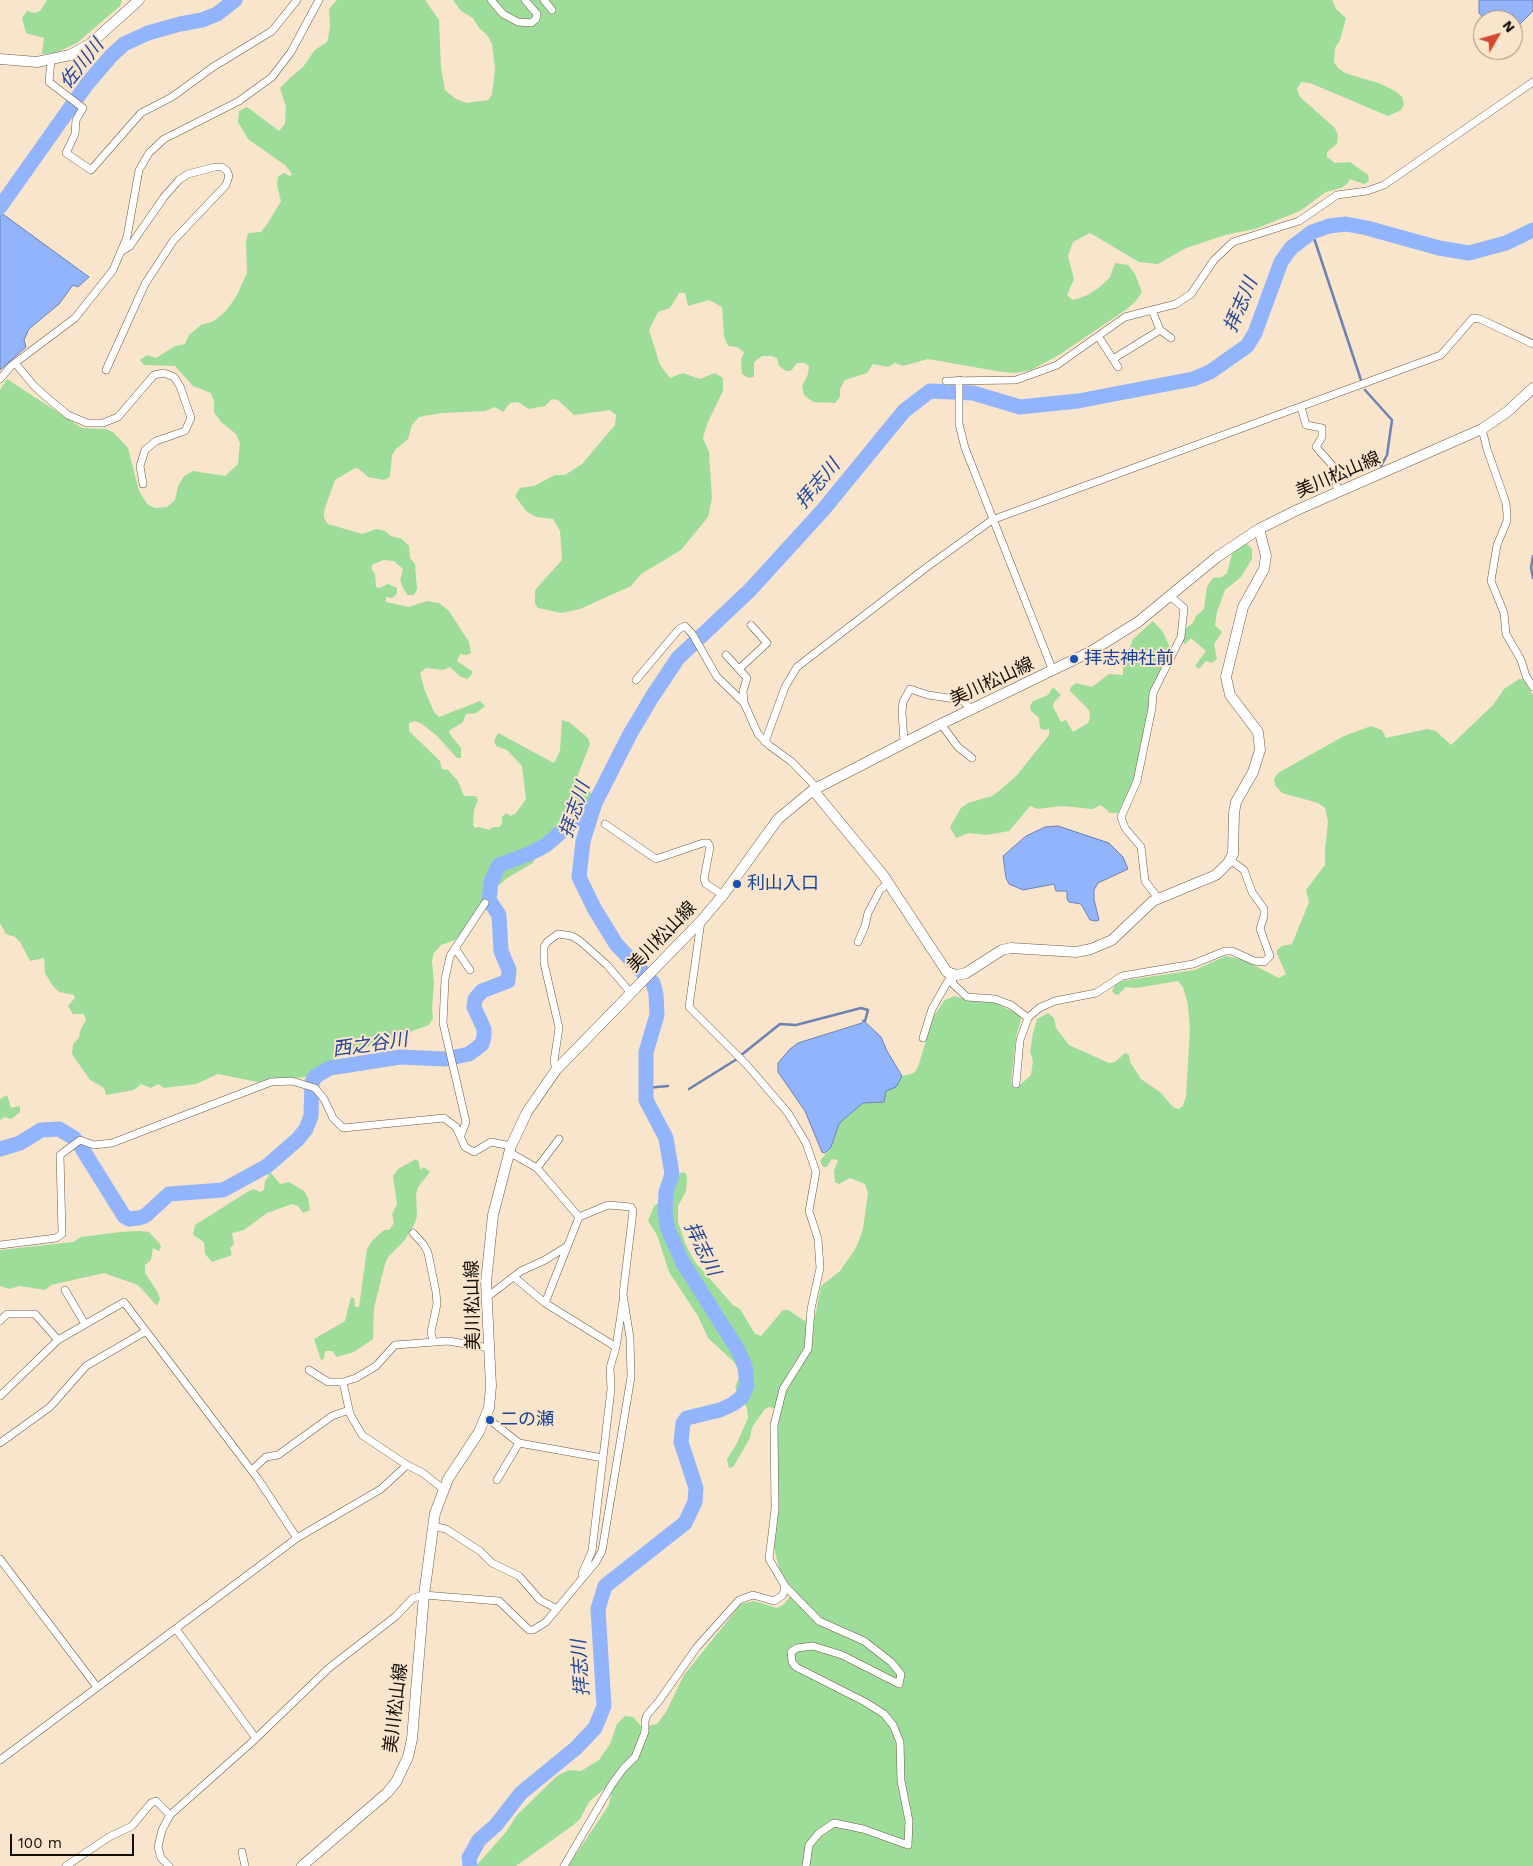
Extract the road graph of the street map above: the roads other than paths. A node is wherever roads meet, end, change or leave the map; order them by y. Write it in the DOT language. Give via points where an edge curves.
graph roads {
  1 [pos="139,0"];
  2 [pos="297,0"];
  3 [pos="319,0"];
  4 [pos="491,0"];
  5 [pos="525,0"];
  6 [pos="544,0"];
  7 [pos="552,10"];
  8 [pos="0,59"];
  9 [pos="51,60"];
  10 [pos="1533,82"];
  11 [pos="122,251"];
  12 [pos="1152,310"];
  13 [pos="1160,330"];
  14 [pos="1098,336"];
  15 [pos="1171,338"];
  16 [pos="1533,344"];
  17 [pos="1113,360"];
  18 [pos="15,363"];
  19 [pos="1118,367"];
  20 [pos="106,370"];
  21 [pos="0,379"];
  22 [pos="946,381"];
  23 [pos="959,381"];
  24 [pos="1533,388"];
  25 [pos="1301,407"];
  26 [pos="1482,430"];
  27 [pos="144,484"];
  28 [pos="1338,492"];
  29 [pos="992,520"];
  30 [pos="1259,529"];
  31 [pos="1170,596"];
  32 [pos="762,625"];
  33 [pos="726,654"];
  34 [pos="739,669"];
  35 [pos="1053,671"];
  36 [pos="636,680"];
  37 [pos="1533,687"];
  38 [pos="744,703"];
  39 [pos="971,709"];
  40 [pos="941,724"];
  41 [pos="765,742"];
  42 [pos="904,742"];
  43 [pos="972,758"];
  44 [pos="815,789"];
  45 [pos="605,824"];
  46 [pos="1230,860"];
  47 [pos="888,883"];
  48 [pos="723,895"];
  49 [pos="1158,898"];
  50 [pos="485,903"];
  51 [pos="701,920"];
  52 [pos="858,942"];
  53 [pos="455,948"];
  54 [pos="470,970"];
  55 [pos="952,974"];
  56 [pos="631,992"];
  57 [pos="1028,1018"];
  58 [pos="922,1038"];
  59 [pos="556,1070"];
  60 [pos="1016,1084"];
  61 [pos="461,1135"];
  62 [pos="559,1139"];
  63 [pos="510,1149"];
  64 [pos="538,1168"];
  65 [pos="579,1216"];
  66 [pos="413,1233"];
  67 [pos="0,1245"];
  68 [pos="567,1247"];
  69 [pos="514,1277"];
  70 [pos="65,1290"];
  71 [pos="486,1298"];
  72 [pos="623,1301"];
  73 [pos="546,1303"];
  74 [pos="0,1321"];
  75 [pos="85,1324"];
  76 [pos="146,1331"];
  77 [pos="58,1340"];
  78 [pos="433,1341"];
  79 [pos="489,1348"];
  80 [pos="616,1348"];
  81 [pos="309,1370"];
  82 [pos="343,1382"];
  83 [pos="0,1396"];
  84 [pos="349,1410"];
  85 [pos="486,1417"];
  86 [pos="0,1443"];
  87 [pos="519,1443"];
  88 [pos="603,1458"];
  89 [pos="407,1465"];
  90 [pos="252,1470"];
  91 [pos="497,1480"];
  92 [pos="443,1490"];
  93 [pos="432,1526"];
  94 [pos="297,1538"];
  95 [pos="0,1559"];
  96 [pos="579,1581"];
  97 [pos="785,1586"];
  98 [pos="424,1595"];
  99 [pos="557,1609"];
  100 [pos="176,1629"];
  101 [pos="96,1687"];
  102 [pos="255,1737"];
  103 [pos="0,1760"];
  104 [pos="170,1815"];
  105 [pos="242,1852"];
  106 [pos="66,1866"];
  107 [pos="168,1866"];
  108 [pos="245,1866"];
  109 [pos="302,1866"];
  110 [pos="564,1866"];
  111 [pos="806,1866"];
  1 -- 9 [label="main road" via="90,44 70,56"];
  2 -- 9 [label="street" via="272,31 141,114 91,170 66,153 83,108 50,82"];
  3 -- 11 [label="street" via="291,52 272,77 238,101 164,139 149,153 136,181"];
  4 -- 5 [label="street" via="503,14 518,22 531,23 537,14"];
  6 -- 7 [label="street"];
  8 -- 9 [label="main road"];
  10 -- 12 [label="street" via="1384,185 1337,195 1299,221 1233,242 1214,260 1191,294 1176,304"];
  11 -- 18 [label="street" via="103,284 75,318"];
  11 -- 20 [label="street" via="130,246 179,180 188,174 215,167 227,171 226,185 173,241 145,284"];
  12 -- 13 [label="street"];
  12 -- 14 [label="street" via="1125,317"];
  13 -- 15 [label="street"];
  13 -- 17 [label="street"];
  14 -- 17 [label="street"];
  14 -- 23 [label="street" via="1057,365 1016,380"];
  16 -- 25 [label="street" via="1473,318 1441,355"];
  17 -- 19 [label="street"];
  18 -- 21 [label="street"];
  18 -- 27 [label="street" via="51,401 68,415 87,423 103,423 118,416 154,375 164,372 174,377 191,418 185,431 156,441 145,450 140,466"];
  22 -- 23 [label="street"];
  23 -- 29 [label="street" via="959,424"];
  24 -- 26 [label="main road, 美川松山線"];
  25 -- 28 [label="street" via="1306,425 1322,428 1322,437 1316,447 1332,465"];
  25 -- 29 [label="street"];
  26 -- 28 [label="main road, 美川松山線"];
  26 -- 37 [label="street" via="1507,514 1497,545 1491,581 1504,613 1506,634"];
  28 -- 30 [label="main road, 美川松山線"];
  29 -- 35 [label="street"];
  29 -- 41 [label="street" via="927,566 798,667 785,688"];
  30 -- 31 [label="main road, 美川松山線" via="1217,557"];
  30 -- 46 [label="main road" via="1266,556 1264,569 1242,607 1226,677 1230,695 1258,732 1260,750 1253,772 1236,802"];
  31 -- 35 [label="main road, 美川松山線" via="1115,638"];
  31 -- 49 [label="street" via="1184,608 1181,637 1153,693 1137,780 1120,817 1141,847 1145,881"];
  32 -- 34 [label="street" via="753,628 767,643"];
  33 -- 34 [label="street"];
  34 -- 38 [label="street" via="747,678"];
  35 -- 39 [label="main road, 美川松山線"];
  36 -- 38 [label="street" via="682,626 689,629 717,677"];
  38 -- 41 [label="street" via="753,727"];
  39 -- 40 [label="main road, 美川松山線"];
  39 -- 42 [label="street" via="962,700 910,689 903,702"];
  40 -- 42 [label="main road, 美川松山線"];
  40 -- 43 [label="street"];
  41 -- 44 [label="street" via="792,762"];
  42 -- 44 [label="main road, 美川松山線"];
  44 -- 47 [label="main road"];
  44 -- 48 [label="main road, 美川松山線" via="778,820"];
  45 -- 48 [label="street" via="656,859 708,843 704,879 706,884"];
  46 -- 49 [label="main road" via="1216,875"];
  46 -- 57 [label="street" via="1244,870 1252,892 1264,909 1260,929 1269,950 1268,960 1260,962 1225,951 1193,964 1122,976 1096,993 1055,1001 1039,1008"];
  47 -- 52 [label="street" via="880,890 868,913"];
  47 -- 55 [label="main road" via="942,966"];
  48 -- 51 [label="main road, 美川松山線"];
  49 -- 55 [label="main road" via="1121,933 1091,949 1076,952 1011,948 1002,950 966,973"];
  50 -- 53 [label="street"];
  51 -- 56 [label="main road, 美川松山線"];
  51 -- 97 [label="street" via="689,1007 788,1113 806,1144 816,1172 809,1211 821,1257 811,1309 810,1338 808,1349 783,1389 774,1425 775,1509 769,1559"];
  53 -- 54 [label="street"];
  53 -- 61 [label="street" via="447,964 442,1004 443,1023 466,1122"];
  55 -- 57 [label="street" via="953,984 967,997 995,999 1011,1005"];
  55 -- 58 [label="street" via="932,1009"];
  56 -- 59 [label="main road, 美川松山線"];
  56 -- 59 [label="street" via="608,964 572,936 558,934 547,942 544,963 559,1028 554,1061"];
  57 -- 60 [label="street" via="1020,1040"];
  59 -- 63 [label="main road, 美川松山線" via="527,1112"];
  61 -- 63 [label="street" via="464,1147 474,1152 491,1142"];
  61 -- 67 [label="street" via="450,1121 438,1117 343,1128 315,1088 281,1081 259,1086 112,1143 94,1145 80,1140 60,1155 62,1234 56,1238"];
  62 -- 64 [label="street"];
  63 -- 64 [label="street"];
  63 -- 71 [label="main road, 美川松山線" via="489,1238"];
  64 -- 65 [label="street"];
  65 -- 68 [label="street"];
  65 -- 72 [label="street" via="601,1206 631,1207"];
  66 -- 78 [label="street" via="428,1253 436,1292"];
  68 -- 69 [label="street"];
  68 -- 73 [label="street"];
  69 -- 71 [label="street"];
  69 -- 73 [label="street"];
  70 -- 75 [label="street"];
  71 -- 79 [label="main road, 美川松山線"];
  72 -- 80 [label="street"];
  72 -- 96 [label="street" via="632,1359 614,1483 602,1551"];
  73 -- 80 [label="street"];
  74 -- 77 [label="street" via="7,1314 35,1314"];
  75 -- 76 [label="street" via="124,1302"];
  75 -- 77 [label="street"];
  76 -- 86 [label="street" via="86,1366 50,1407"];
  76 -- 90 [label="street"];
  77 -- 83 [label="street"];
  78 -- 79 [label="street"];
  78 -- 82 [label="street" via="395,1345 376,1366"];
  79 -- 85 [label="main road, 美川松山線" via="490,1392"];
  80 -- 88 [label="street" via="610,1368 611,1389"];
  81 -- 82 [label="street" via="328,1382"];
  82 -- 84 [label="street"];
  84 -- 89 [label="street" via="366,1440"];
  84 -- 90 [label="street" via="332,1416 278,1455 266,1457"];
  85 -- 87 [label="street"];
  85 -- 92 [label="main road, 美川松山線"];
  87 -- 88 [label="street"];
  87 -- 91 [label="street"];
  88 -- 96 [label="street" via="592,1551"];
  89 -- 92 [label="street" via="423,1473"];
  89 -- 94 [label="street" via="381,1489"];
  90 -- 94 [label="street"];
  92 -- 93 [label="main road, 美川松山線"];
  93 -- 98 [label="main road, 美川松山線"];
  93 -- 99 [label="street" via="446,1530 492,1563 519,1576 540,1600"];
  94 -- 100 [label="street"];
  95 -- 101 [label="street"];
  96 -- 99 [label="street"];
  97 -- 110 [label="street" via="783,1594 774,1601 753,1595 739,1600 697,1647 647,1715 645,1732 635,1757 612,1784"];
  97 -- 111 [label="street" via="819,1621 864,1642 891,1662 901,1674 899,1684 842,1655 813,1646 791,1652 796,1667 866,1702 884,1714 893,1725 900,1742 901,1781 909,1821 908,1845 863,1829 834,1823 809,1845"];
  98 -- 99 [label="street" via="499,1601 529,1630 538,1629"];
  98 -- 102 [label="street" via="414,1598 329,1668"];
  98 -- 109 [label="main road, 美川松山線" via="412,1739 402,1770 396,1782 376,1803"];
  100 -- 101 [label="street"];
  100 -- 102 [label="street"];
  101 -- 103 [label="street"];
  102 -- 104 [label="street"];
  104 -- 106 [label="street" via="156,1801 151,1803 132,1826 109,1837"];
  104 -- 107 [label="street" via="158,1847 160,1858"];
  105 -- 108 [label="street"];
}
